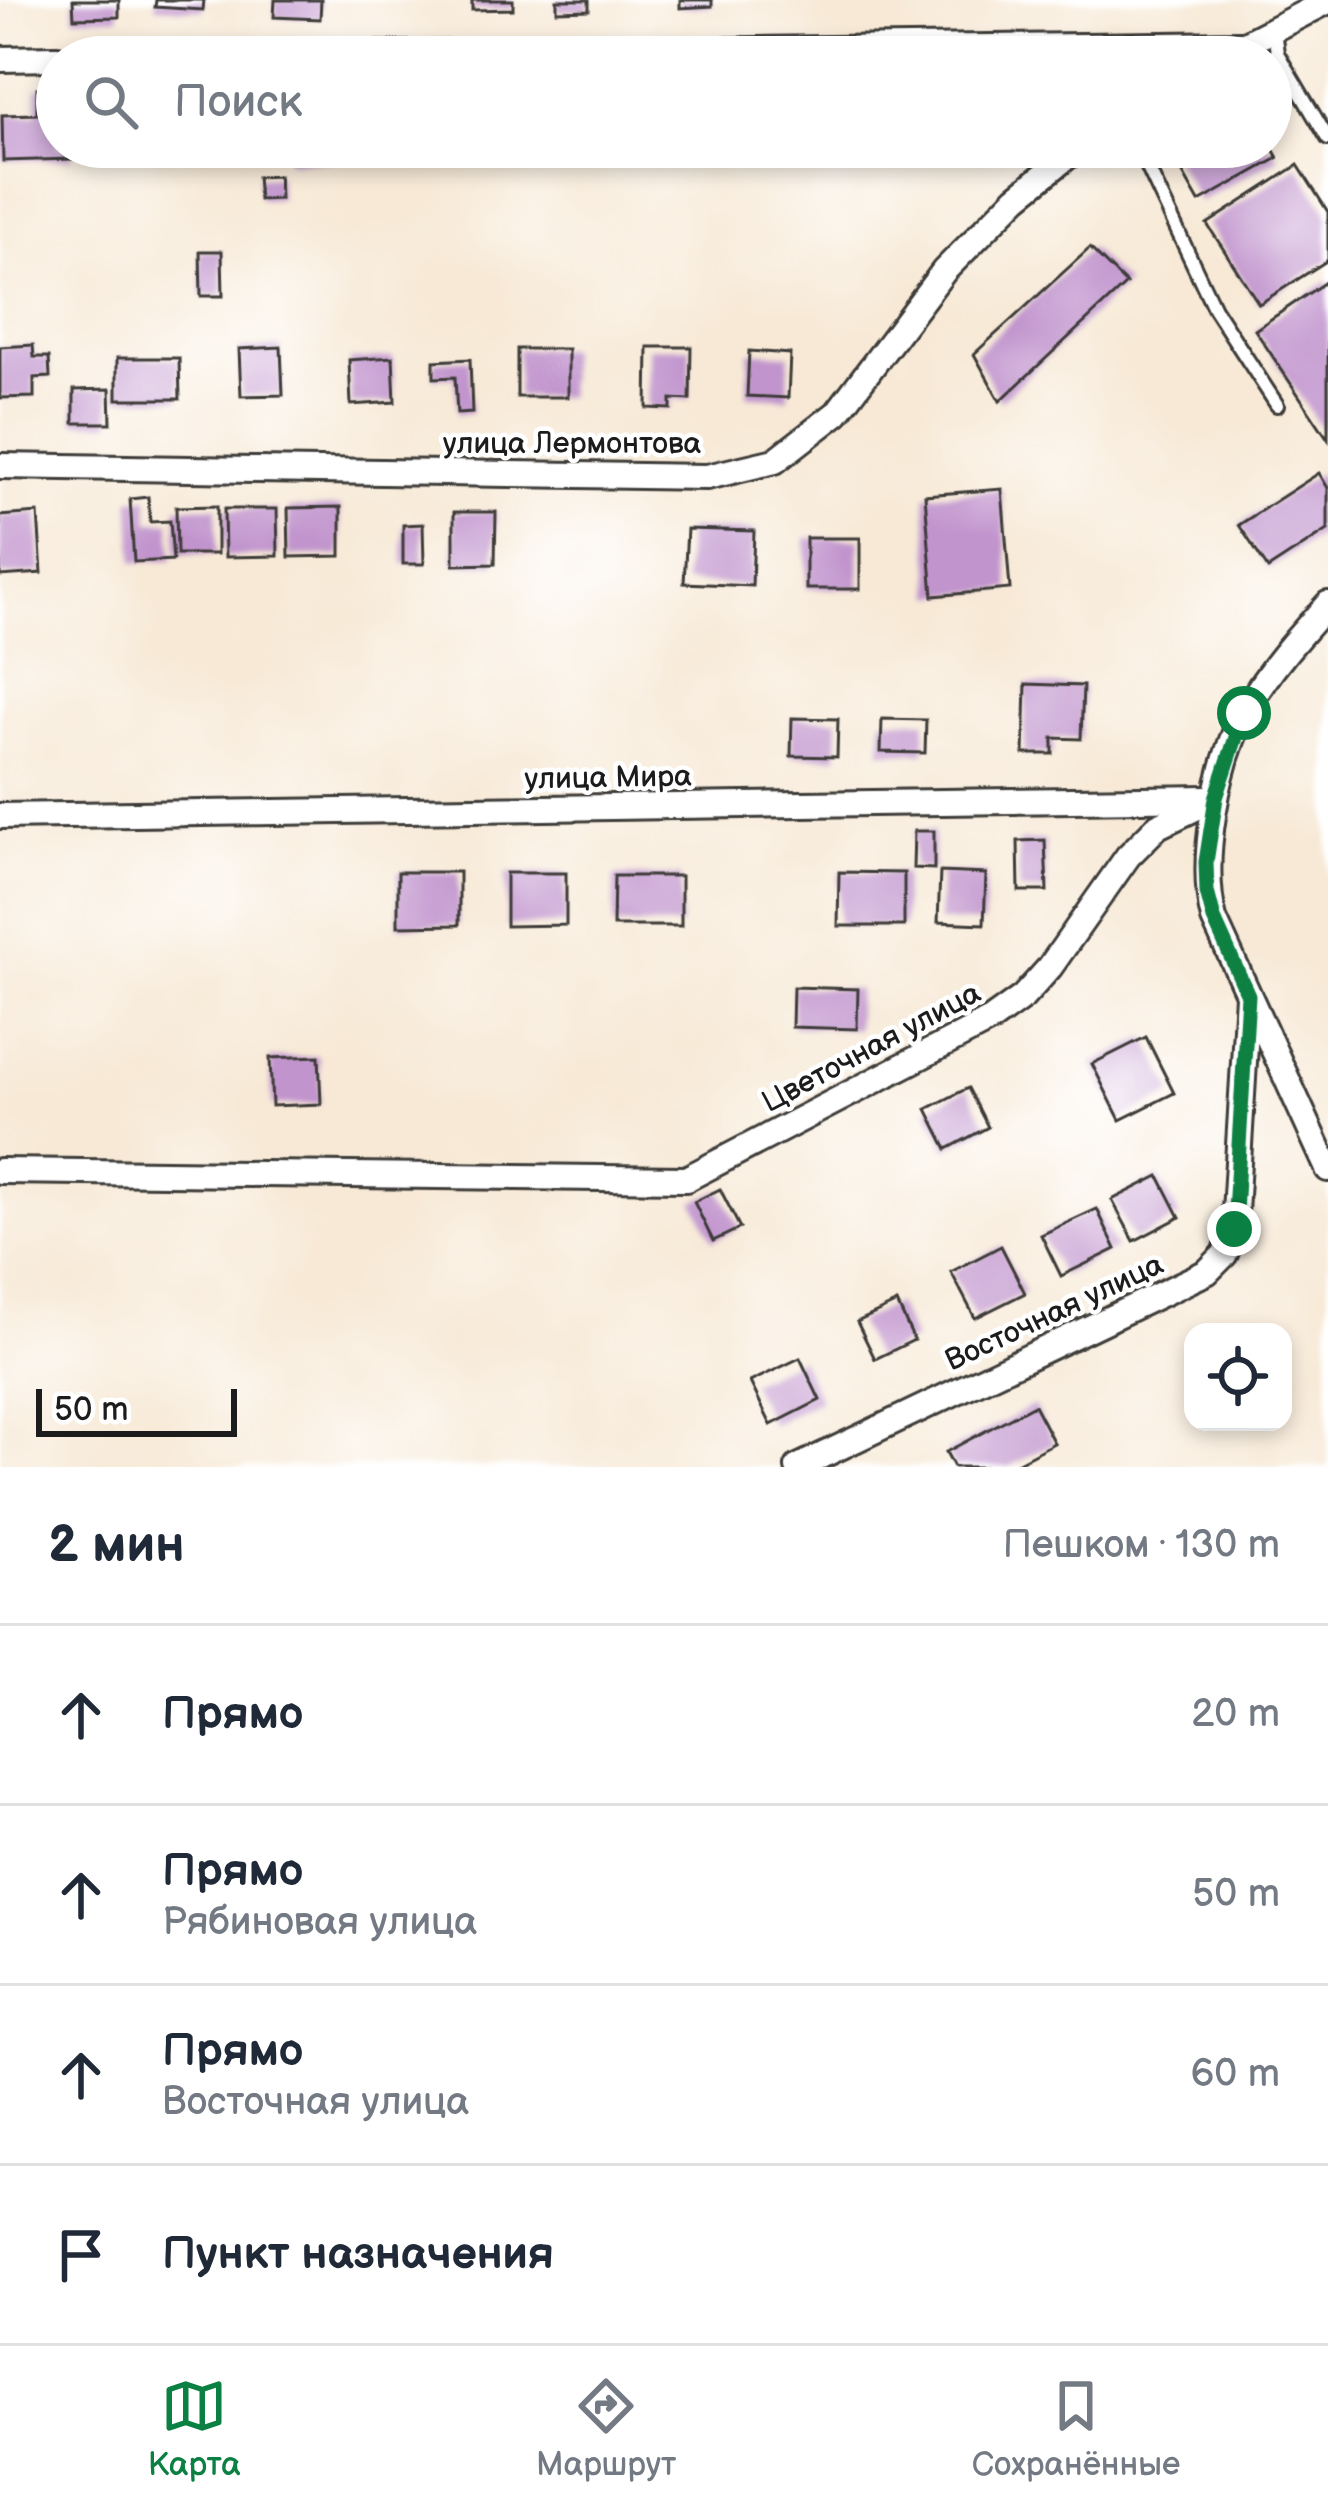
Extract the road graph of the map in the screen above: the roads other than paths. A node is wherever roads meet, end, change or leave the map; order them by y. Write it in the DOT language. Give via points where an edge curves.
graph roads {
  1 [pos="1328,2"];
  2 [pos="1274,28"];
  3 [pos="1259,36"];
  4 [pos="1275,36"];
  5 [pos="36,58"];
  6 [pos="0,59"];
  7 [pos="1292,78"];
  8 [pos="1328,139"];
  9 [pos="1053,168"];
  10 [pos="1148,168"];
  11 [pos="1277,405"];
  12 [pos="0,466"];
  13 [pos="1328,604"];
  14 [pos="1216,798"];
  15 [pos="0,816"];
  16 [pos="1248,995"];
  17 [pos="1328,1169"];
  18 [pos="0,1172"];
  19 [pos="798,1467"];
  1 -- 2 [label="street"];
  2 -- 3 [label="street"];
  2 -- 4 [label="lane"];
  5 -- 6 [label="street"];
  7 -- 8 [label="lane"];
  9 -- 12 [label="street, улица Лермонтова" via="944,271 837,413 775,461 707,477"];
  10 -- 11 [label="lane" via="1214,308"];
  13 -- 14 [label="street" via="1280,656 1244,713"];
  14 -- 15 [label="street, улица Мира"];
  14 -- 16 [label="street" via="1207,892"];
  14 -- 18 [label="street, Цветочная улица" via="1158,826 1127,856 1023,997 686,1179"];
  16 -- 17 [label="street"];
  16 -- 19 [label="street, Восточная улица" via="1234,1229 1225,1254 1207,1272"];
}
